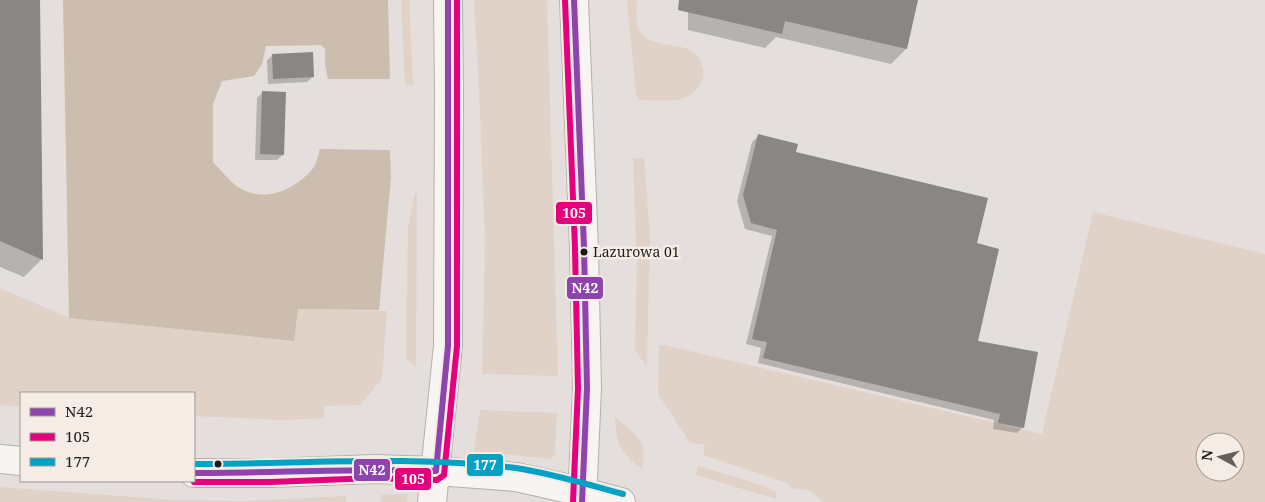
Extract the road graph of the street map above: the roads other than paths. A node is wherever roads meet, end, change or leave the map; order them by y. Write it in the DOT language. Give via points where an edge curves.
graph roads {
  1 [pos="448,0"];
  2 [pos="574,0"];
  3 [pos="0,460"];
  4 [pos="20,461"];
  5 [pos="436,471"];
  6 [pos="195,473"];
  7 [pos="582,497"];
  8 [pos="432,502"];
  9 [pos="621,502"];
  1 -- 5 [label="main road" via="448,346"];
  2 -- 7 [label="main road" via="587,388"];
  3 -- 4 [label="main road"];
  5 -- 6 [label="main road" via="364,469"];
  5 -- 7 [label="main road" via="516,477"];
  5 -- 8 [label="main road"];
  7 -- 9 [label="main road"];
}
